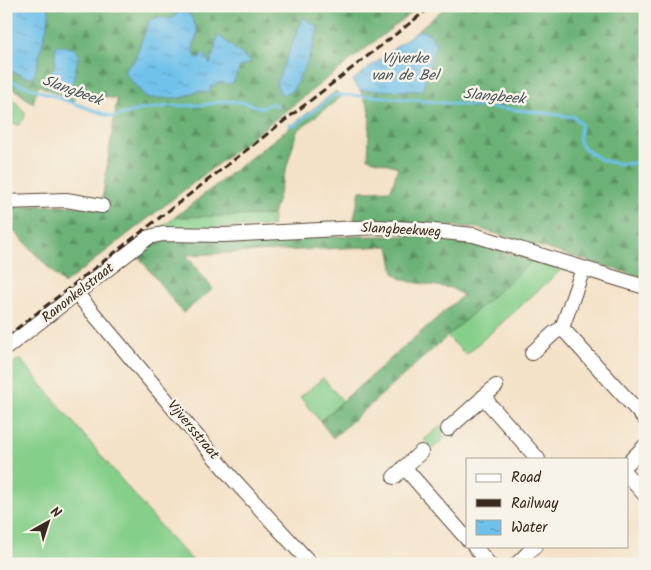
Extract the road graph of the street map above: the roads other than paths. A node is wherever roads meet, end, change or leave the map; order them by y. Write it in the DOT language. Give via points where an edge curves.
graph roads {
  1 [pos="6,202"];
  2 [pos="102,206"];
  3 [pos="149,237"];
  4 [pos="583,269"];
  5 [pos="645,287"];
  6 [pos="77,294"];
  7 [pos="562,328"];
  8 [pos="6,348"];
  9 [pos="532,352"];
  10 [pos="496,386"];
  11 [pos="484,397"];
  12 [pos="645,418"];
  13 [pos="448,429"];
  14 [pos="645,446"];
  15 [pos="421,452"];
  16 [pos="537,458"];
  17 [pos="628,463"];
  18 [pos="628,476"];
  19 [pos="645,495"];
  20 [pos="466,538"];
  21 [pos="476,548"];
  22 [pos="534,548"];
  23 [pos="311,564"];
  24 [pos="490,564"];
  25 [pos="517,564"];
  1 -- 2 [label="street" via="66,200"];
  3 -- 4 [label="street, Slangbeekweg" via="377,227 413,229 474,235"];
  3 -- 6 [label="street, Ranonkelstraat"];
  4 -- 5 [label="street, Slangbeekweg"];
  4 -- 7 [label="street"];
  6 -- 8 [label="street, Ranonkelstraat"];
  6 -- 23 [label="street, Vijversstraat" via="233,479"];
  7 -- 9 [label="street"];
  7 -- 12 [label="street"];
  10 -- 11 [label="street"];
  11 -- 13 [label="street"];
  11 -- 16 [label="street"];
  14 -- 17 [label="street"];
  15 -- 20 [label="street" via="399,472"];
  18 -- 19 [label="street"];
  21 -- 24 [label="street"];
  22 -- 25 [label="street"];
}
